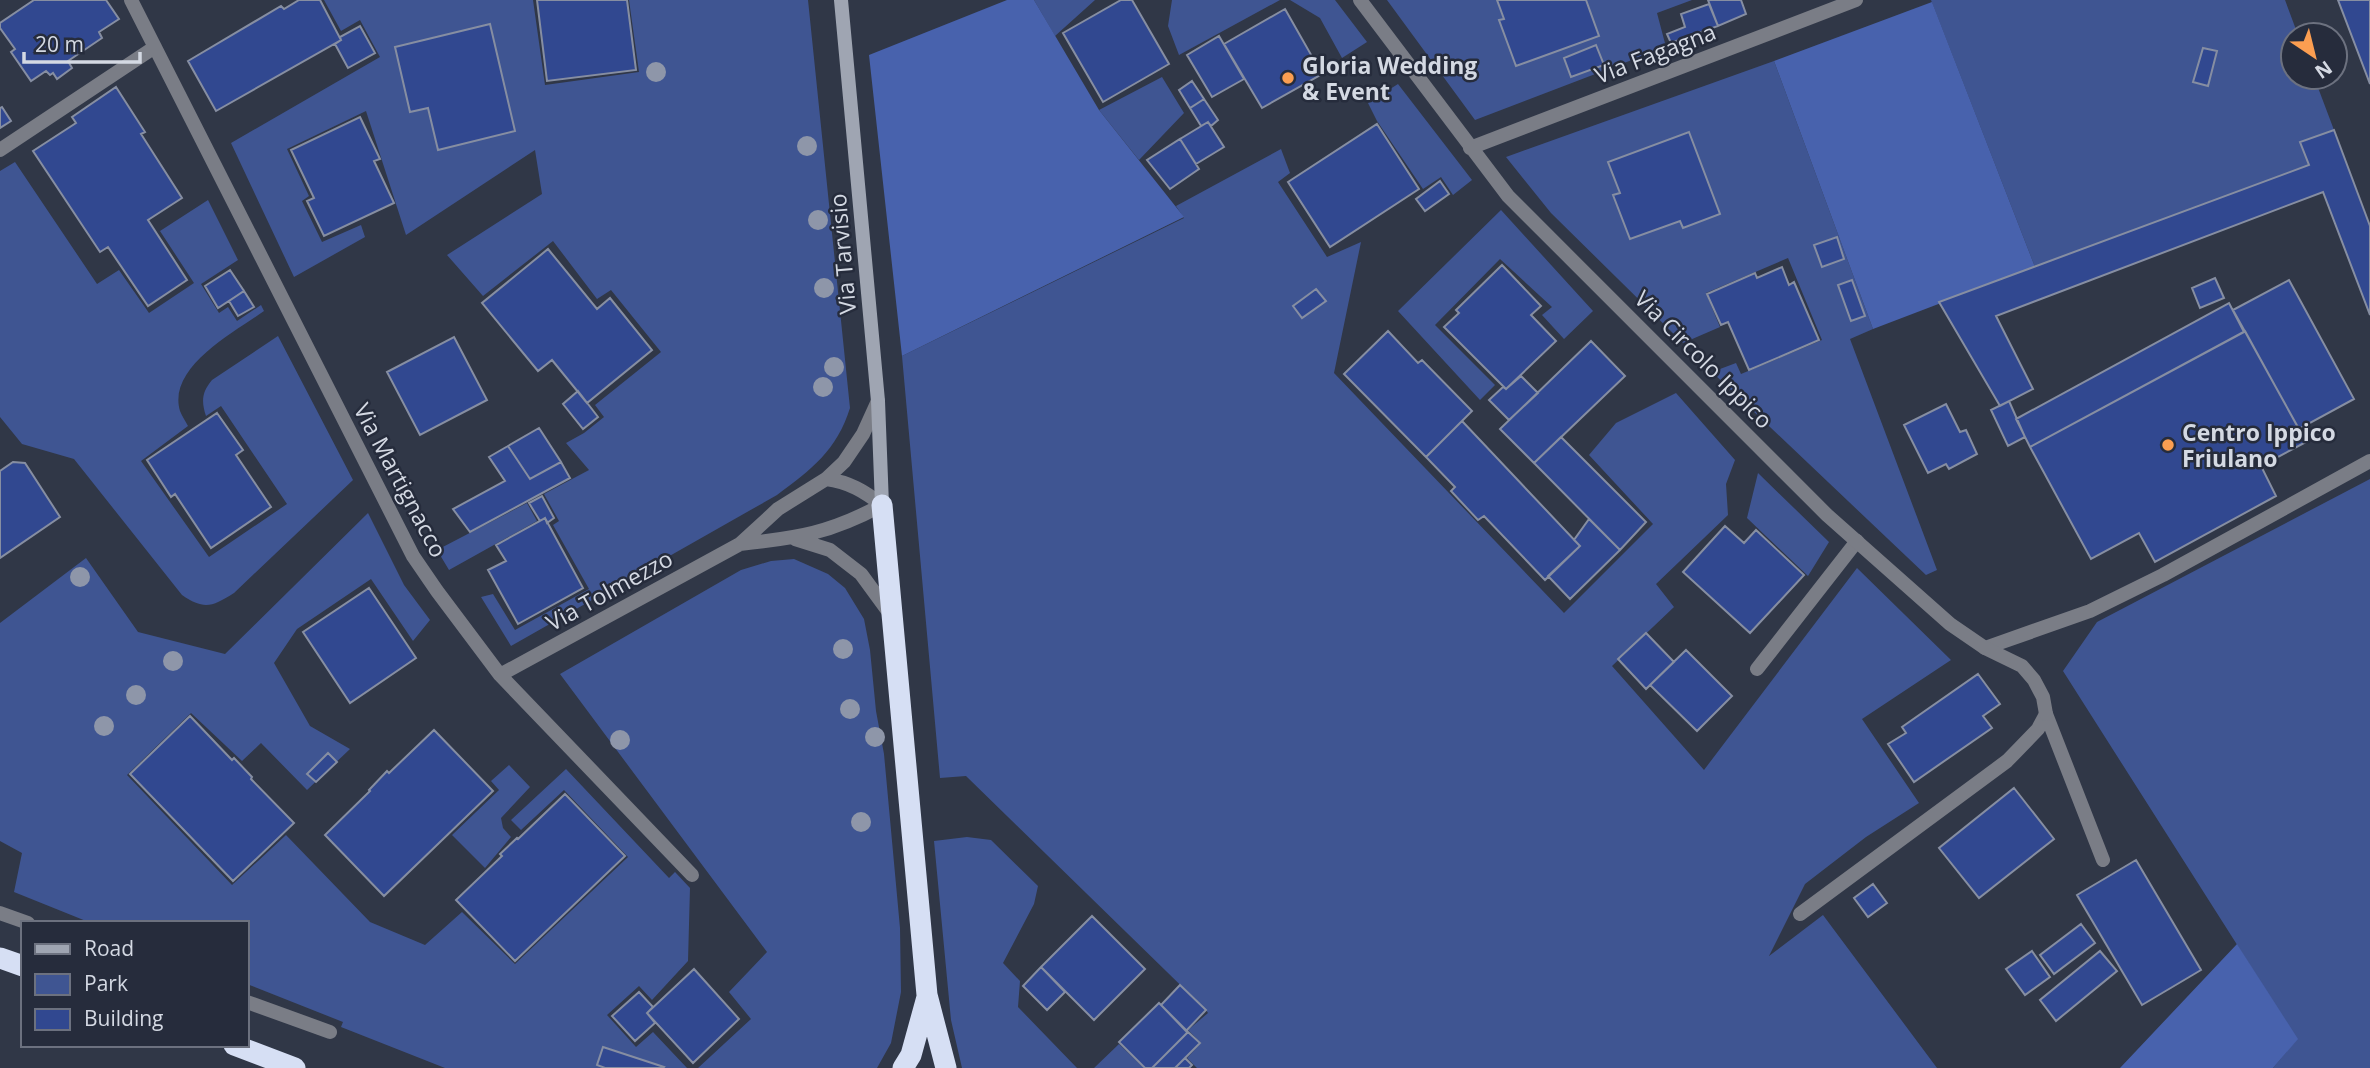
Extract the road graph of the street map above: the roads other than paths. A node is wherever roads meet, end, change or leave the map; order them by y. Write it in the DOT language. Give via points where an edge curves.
graph roads {
  1 [pos="131,0"];
  2 [pos="841,0"];
  3 [pos="1360,0"];
  4 [pos="1856,0"];
  5 [pos="155,47"];
  6 [pos="1470,148"];
  7 [pos="0,150"];
  8 [pos="878,401"];
  9 [pos="2370,461"];
  10 [pos="826,479"];
  11 [pos="882,505"];
  12 [pos="794,539"];
  13 [pos="1857,541"];
  14 [pos="740,544"];
  15 [pos="893,617"];
  16 [pos="1984,648"];
  17 [pos="1757,669"];
  18 [pos="500,675"];
  19 [pos="2046,714"];
  20 [pos="2103,860"];
  21 [pos="692,875"];
  22 [pos="0,913"];
  23 [pos="1800,914"];
  24 [pos="22,921"];
  25 [pos="0,958"];
  26 [pos="21,965"];
  27 [pos="927,995"];
  28 [pos="248,1002"];
  29 [pos="330,1032"];
  30 [pos="239,1047"];
  31 [pos="295,1068"];
  32 [pos="903,1068"];
  33 [pos="946,1068"];
  1 -- 5 [label="street, Via Martignacco"];
  2 -- 8 [label="main road, Via Tarvisio"];
  3 -- 6 [label="street, Via Circolo Ippico"];
  4 -- 6 [label="street, Via Fagagna"];
  5 -- 7 [label="street"];
  5 -- 18 [label="street, Via Martignacco" via="413,556"];
  6 -- 13 [label="street, Via Circolo Ippico" via="1508,196"];
  8 -- 10 [label="street, Via Tolmezzo" via="863,434"];
  8 -- 11 [label="main road, Via Tarvisio"];
  9 -- 16 [label="street" via="2090,611"];
  10 -- 11 [label="street" via="844,481"];
  10 -- 14 [label="street, Via Tolmezzo" via="778,509"];
  11 -- 12 [label="street, Via Tolmezzo" via="828,530"];
  11 -- 15 [label="highway"];
  12 -- 14 [label="street, Via Tolmezzo"];
  12 -- 15 [label="street, Via Tolmezzo" via="830,550 861,574"];
  13 -- 16 [label="street, Via Circolo Ippico" via="1950,624"];
  13 -- 17 [label="street"];
  14 -- 18 [label="street, Via Tolmezzo"];
  15 -- 27 [label="highway"];
  16 -- 19 [label="street, Via Circolo Ippico" via="2022,666 2043,697"];
  18 -- 21 [label="street, Via Martignacco"];
  19 -- 20 [label="street, Via Circolo Ippico"];
  19 -- 23 [label="street" via="2007,761"];
  22 -- 24 [label="street"];
  25 -- 26 [label="highway"];
  27 -- 32 [label="highway" via="911,1055"];
  27 -- 33 [label="highway"];
  28 -- 29 [label="street"];
  30 -- 31 [label="highway"];
}
